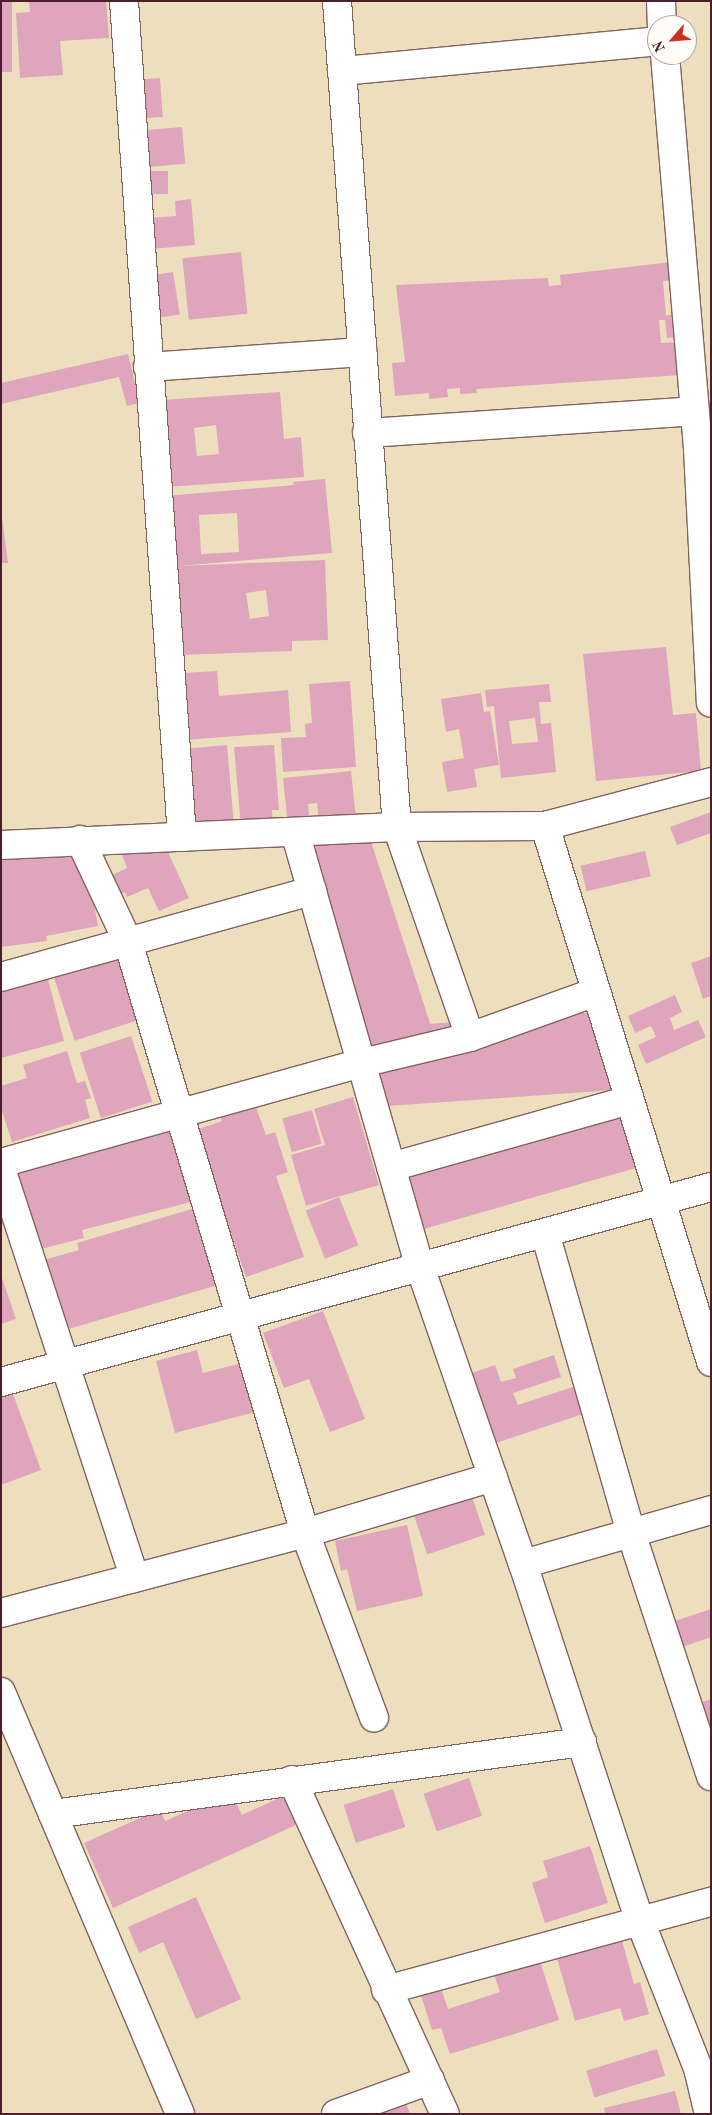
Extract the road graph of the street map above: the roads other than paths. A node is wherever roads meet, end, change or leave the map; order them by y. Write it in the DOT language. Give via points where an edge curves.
graph roads {
  1 [pos="124,1"];
  2 [pos="337,1"];
  3 [pos="661,1"];
  4 [pos="662,15"];
  5 [pos="647,42"];
  6 [pos="666,65"];
  7 [pos="342,72"];
  8 [pos="362,352"];
  9 [pos="148,367"];
  10 [pos="694,412"];
  11 [pos="367,433"];
  12 [pos="704,448"];
  13 [pos="711,703"];
  14 [pos="711,782"];
  15 [pos="546,826"];
  16 [pos="397,827"];
  17 [pos="295,832"];
  18 [pos="182,837"];
  19 [pos="80,840"];
  20 [pos="1,845"];
  21 [pos="312,891"];
  22 [pos="128,942"];
  23 [pos="1,977"];
  24 [pos="596,992"];
  25 [pos="470,1037"];
  26 [pos="362,1063"];
  27 [pos="629,1100"];
  28 [pos="178,1114"];
  29 [pos="1,1163"];
  30 [pos="391,1167"];
  31 [pos="1,1169"];
  32 [pos="711,1187"];
  33 [pos="660,1200"];
  34 [pos="544,1233"];
  35 [pos="420,1267"];
  36 [pos="239,1316"];
  37 [pos="711,1362"];
  38 [pos="63,1365"];
  39 [pos="1,1382"];
  40 [pos="493,1477"];
  41 [pos="711,1510"];
  42 [pos="305,1533"];
  43 [pos="632,1533"];
  44 [pos="523,1564"];
  45 [pos="135,1578"];
  46 [pos="1,1613"];
  47 [pos="1,1692"];
  48 [pos="374,1718"];
  49 [pos="582,1742"];
  50 [pos="711,1776"];
  51 [pos="292,1780"];
  52 [pos="53,1814"];
  53 [pos="711,1902"];
  54 [pos="640,1921"];
  55 [pos="386,1990"];
  56 [pos="704,2067"];
  57 [pos="430,2080"];
  58 [pos="180,2114"];
  59 [pos="336,2114"];
  60 [pos="445,2114"];
  61 [pos="709,2114"];
  1 -- 9 [label="street"];
  2 -- 7 [label="street"];
  3 -- 4 [label="street"];
  5 -- 7 [label="street"];
  6 -- 10 [label="street"];
  7 -- 8 [label="street"];
  8 -- 9 [label="street"];
  8 -- 11 [label="street"];
  9 -- 18 [label="street"];
  10 -- 11 [label="street"];
  10 -- 12 [label="street"];
  11 -- 16 [label="street"];
  12 -- 13 [label="street"];
  14 -- 15 [label="street"];
  15 -- 16 [label="street"];
  15 -- 24 [label="street"];
  16 -- 17 [label="street"];
  16 -- 25 [label="street"];
  17 -- 18 [label="street"];
  17 -- 21 [label="street"];
  18 -- 19 [label="street"];
  19 -- 20 [label="street"];
  19 -- 22 [label="street"];
  21 -- 22 [label="street"];
  21 -- 26 [label="street"];
  22 -- 23 [label="street"];
  22 -- 28 [label="street"];
  24 -- 25 [label="street"];
  24 -- 27 [label="street"];
  25 -- 26 [label="street"];
  26 -- 28 [label="street"];
  26 -- 30 [label="street"];
  27 -- 30 [label="street"];
  27 -- 33 [label="street"];
  28 -- 29 [label="street"];
  28 -- 36 [label="street"];
  30 -- 35 [label="street"];
  31 -- 38 [label="street"];
  32 -- 33 [label="street"];
  33 -- 34 [label="street"];
  33 -- 37 [label="street"];
  34 -- 35 [label="street"];
  34 -- 43 [label="street"];
  35 -- 36 [label="street"];
  35 -- 40 [label="street"];
  36 -- 38 [label="street"];
  36 -- 42 [label="street"];
  38 -- 39 [label="street"];
  38 -- 45 [label="street"];
  40 -- 42 [label="street"];
  40 -- 44 [label="street"];
  41 -- 43 [label="street"];
  42 -- 45 [label="street"];
  42 -- 48 [label="street"];
  43 -- 44 [label="street"];
  43 -- 50 [label="street"];
  44 -- 49 [label="street"];
  45 -- 46 [label="street"];
  47 -- 52 [label="street"];
  49 -- 51 [label="street"];
  49 -- 54 [label="street"];
  51 -- 52 [label="street"];
  51 -- 55 [label="street"];
  52 -- 58 [label="street"];
  53 -- 54 [label="street"];
  54 -- 55 [label="street"];
  54 -- 56 [label="street"];
  55 -- 57 [label="street"];
  56 -- 61 [label="street"];
  57 -- 59 [label="street"];
  57 -- 60 [label="street"];
}
